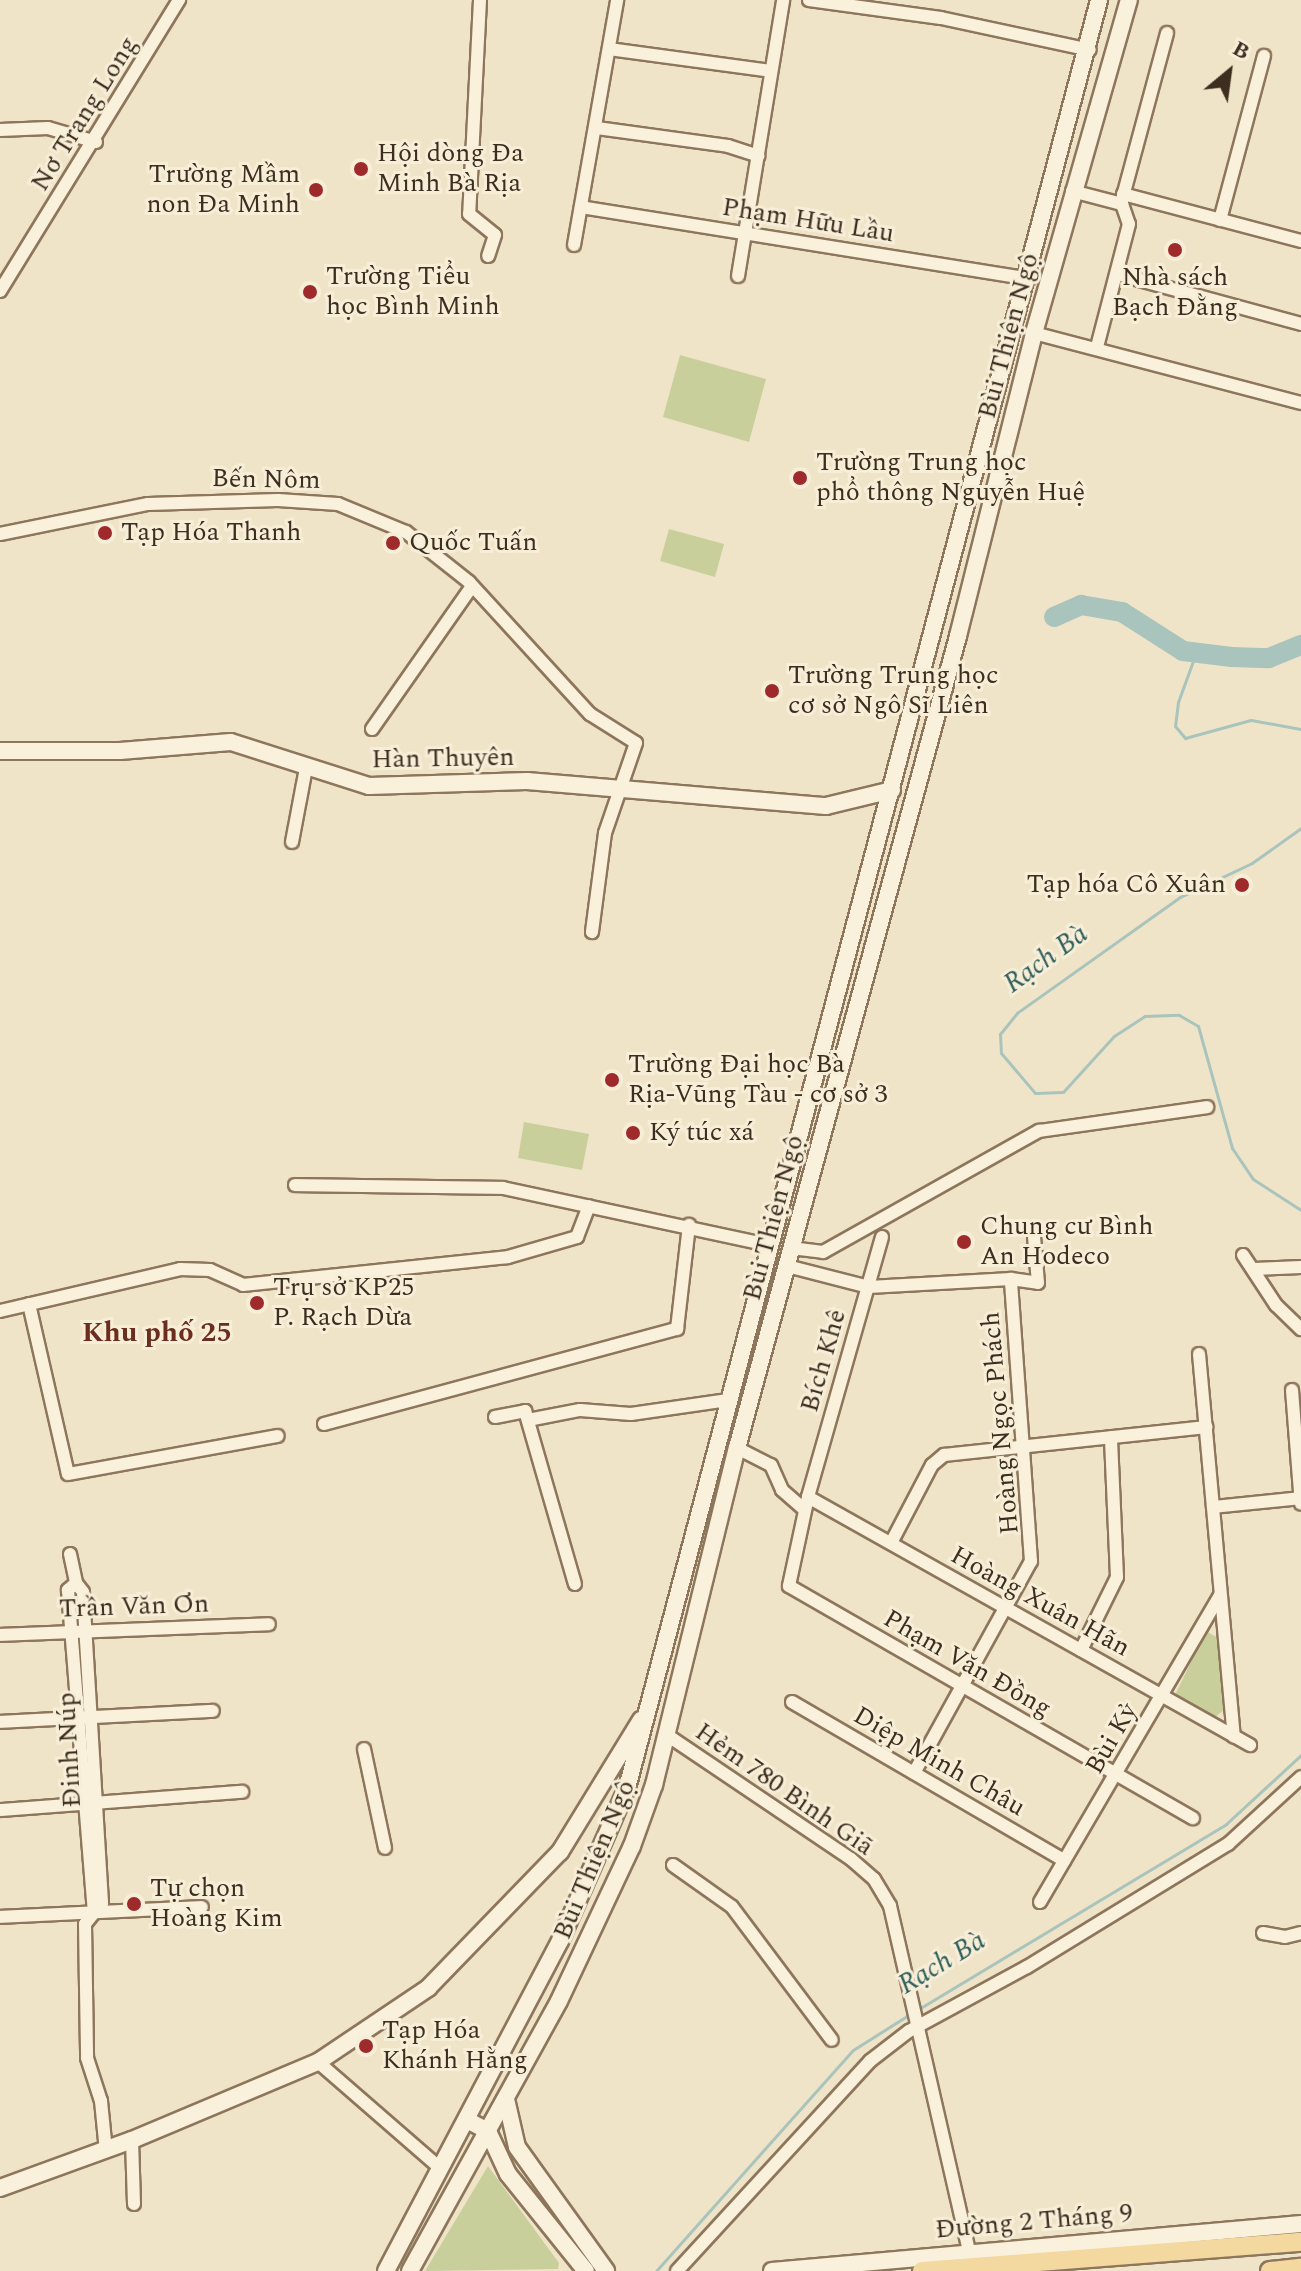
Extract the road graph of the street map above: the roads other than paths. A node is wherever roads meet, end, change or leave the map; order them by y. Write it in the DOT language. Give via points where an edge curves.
graph roads {
  1 [pos="179,0"];
  2 [pos="480,0"];
  3 [pos="617,0"];
  4 [pos="783,0"];
  5 [pos="809,0"];
  6 [pos="1099,0"];
  7 [pos="1129,0"];
  8 [pos="1167,33"];
  9 [pos="609,49"];
  10 [pos="1090,50"];
  11 [pos="1264,56"];
  12 [pos="771,71"];
  13 [pos="597,128"];
  14 [pos="0,130"];
  15 [pos="96,142"];
  16 [pos="758,156"];
  17 [pos="1052,185"];
  18 [pos="1072,191"];
  19 [pos="1122,199"];
  20 [pos="581,207"];
  21 [pos="1220,220"];
  22 [pos="745,234"];
  23 [pos="1301,241"];
  24 [pos="574,245"];
  25 [pos="488,256"];
  26 [pos="1117,274"];
  27 [pos="738,276"];
  28 [pos="1029,279"];
  29 [pos="0,291"];
  30 [pos="1301,324"];
  31 [pos="1034,333"];
  32 [pos="1097,347"];
  33 [pos="1301,403"];
  34 [pos="0,534"];
  35 [pos="954,547"];
  36 [pos="978,553"];
  37 [pos="472,586"];
  38 [pos="372,729"];
  39 [pos="0,751"];
  40 [pos="306,768"];
  41 [pos="623,790"];
  42 [pos="892,790"];
  43 [pos="292,842"];
  44 [pos="877,845"];
  45 [pos="898,851"];
  46 [pos="592,932"];
  47 [pos="1207,1107"];
  48 [pos="295,1185"];
  49 [pos="589,1206"];
  50 [pos="689,1225"];
  51 [pos="1034,1236"];
  52 [pos="882,1237"];
  53 [pos="791,1248"];
  54 [pos="768,1253"];
  55 [pos="1243,1255"];
  56 [pos="787,1266"];
  57 [pos="1301,1267"];
  58 [pos="1254,1269"];
  59 [pos="1011,1279"];
  60 [pos="869,1287"];
  61 [pos="29,1304"];
  62 [pos="0,1311"];
  63 [pos="1301,1329"];
  64 [pos="1199,1354"];
  65 [pos="1292,1390"];
  66 [pos="728,1400"];
  67 [pos="495,1417"];
  68 [pos="528,1420"];
  69 [pos="324,1424"];
  70 [pos="1207,1427"];
  71 [pos="278,1436"];
  72 [pos="1111,1437"];
  73 [pos="1025,1445"];
  74 [pos="737,1448"];
  75 [pos="1301,1500"];
  76 [pos="806,1503"];
  77 [pos="1213,1507"];
  78 [pos="891,1543"];
  79 [pos="70,1554"];
  80 [pos="76,1583"];
  81 [pos="575,1584"];
  82 [pos="1220,1595"];
  83 [pos="1007,1608"];
  84 [pos="269,1624"];
  85 [pos="71,1632"];
  86 [pos="86,1632"];
  87 [pos="0,1635"];
  88 [pos="1081,1650"];
  89 [pos="963,1688"];
  90 [pos="1162,1696"];
  91 [pos="792,1702"];
  92 [pos="650,1705"];
  93 [pos="213,1711"];
  94 [pos="84,1718"];
  95 [pos="0,1722"];
  96 [pos="667,1735"];
  97 [pos="1234,1736"];
  98 [pos="1250,1745"];
  99 [pos="364,1749"];
  100 [pos="914,1773"];
  101 [pos="1118,1776"];
  102 [pos="1301,1777"];
  103 [pos="242,1792"];
  104 [pos="88,1805"];
  105 [pos="0,1810"];
  106 [pos="1193,1818"];
  107 [pos="385,1848"];
  108 [pos="1064,1860"];
  109 [pos="673,1865"];
  110 [pos="1040,1902"];
  111 [pos="202,1907"];
  112 [pos="94,1913"];
  113 [pos="0,1917"];
  114 [pos="1263,1933"];
  115 [pos="1301,1933"];
  116 [pos="918,2026"];
  117 [pos="832,2040"];
  118 [pos="318,2062"];
  119 [pos="484,2088"];
  120 [pos="506,2100"];
  121 [pos="467,2120"];
  122 [pos="488,2131"];
  123 [pos="132,2140"];
  124 [pos="106,2151"];
  125 [pos="440,2168"];
  126 [pos="0,2188"];
  127 [pos="134,2204"];
  128 [pos="1301,2224"];
  129 [pos="1301,2242"];
  130 [pos="969,2252"];
  131 [pos="1039,2255"];
  132 [pos="1301,2268"];
  133 [pos="386,2271"];
  134 [pos="410,2271"];
  135 [pos="586,2271"];
  136 [pos="606,2271"];
  137 [pos="677,2271"];
  138 [pos="772,2271"];
  139 [pos="922,2271"];
  140 [pos="1270,2271"];
  1 -- 15 [label="street, Nơ Trang Long"];
  2 -- 25 [label="street" via="469,214 495,235"];
  3 -- 9 [label="street"];
  4 -- 12 [label="street"];
  5 -- 10 [label="street" via="941,18"];
  6 -- 10 [label="main road, Bùi Thiện Ngộ"];
  7 -- 18 [label="main road, Bùi Thiện Ngộ"];
  8 -- 19 [label="street"];
  9 -- 12 [label="street"];
  9 -- 13 [label="street"];
  10 -- 17 [label="main road, Bùi Thiện Ngộ"];
  11 -- 21 [label="street"];
  12 -- 16 [label="street"];
  13 -- 16 [label="street" via="728,146"];
  13 -- 20 [label="street"];
  14 -- 15 [label="street" via="48,128"];
  15 -- 29 [label="street, Nơ Trang Long"];
  16 -- 22 [label="street"];
  17 -- 18 [label="main road"];
  17 -- 28 [label="main road, Bùi Thiện Ngộ"];
  18 -- 19 [label="street"];
  18 -- 31 [label="main road, Bùi Thiện Ngộ"];
  19 -- 21 [label="street"];
  19 -- 26 [label="street" via="1129,224"];
  20 -- 22 [label="street, Phạm Hữu Lầu"];
  20 -- 24 [label="street"];
  21 -- 23 [label="street"];
  22 -- 27 [label="street"];
  22 -- 28 [label="street, Phạm Hữu Lầu"];
  26 -- 30 [label="street"];
  26 -- 32 [label="street"];
  28 -- 35 [label="main road, Bùi Thiện Ngộ"];
  31 -- 32 [label="street"];
  31 -- 36 [label="main road, Bùi Thiện Ngộ"];
  32 -- 33 [label="street"];
  34 -- 37 [label="street, Bến Nôm" via="148,504 310,500 388,522"];
  35 -- 36 [label="main road"];
  35 -- 42 [label="main road, Bùi Thiện Ngộ"];
  36 -- 45 [label="main road, Bùi Thiện Ngộ"];
  37 -- 38 [label="street"];
  37 -- 41 [label="street, Bến Nôm" via="590,714 636,743"];
  39 -- 40 [label="main road, Hàn Thuyên" via="120,751 231,742"];
  40 -- 41 [label="main road, Hàn Thuyên" via="369,786 462,779"];
  40 -- 43 [label="street"];
  41 -- 42 [label="main road, Hàn Thuyên" via="826,806"];
  41 -- 46 [label="street" via="605,833"];
  42 -- 44 [label="main road, Bùi Thiện Ngộ"];
  44 -- 45 [label="main road"];
  44 -- 54 [label="main road, Bùi Thiện Ngộ"];
  45 -- 53 [label="main road, Bùi Thiện Ngộ"];
  47 -- 53 [label="street" via="1039,1131 823,1252"];
  48 -- 49 [label="street" via="503,1188"];
  49 -- 50 [label="street"];
  49 -- 61 [label="street" via="577,1237 508,1257 243,1285 210,1270 180,1269"];
  50 -- 54 [label="street"];
  50 -- 69 [label="street" via="677,1329"];
  51 -- 59 [label="street" via="1038,1283"];
  52 -- 60 [label="street, Bích Khê"];
  53 -- 56 [label="main road, Bùi Thiện Ngộ"];
  54 -- 56 [label="main road"];
  54 -- 66 [label="main road, Bùi Thiện Ngộ"];
  55 -- 58 [label="street"];
  56 -- 60 [label="street"];
  56 -- 74 [label="main road, Bùi Thiện Ngộ"];
  57 -- 58 [label="street"];
  58 -- 63 [label="street" via="1276,1305"];
  59 -- 60 [label="street"];
  59 -- 73 [label="street, Hoàng Ngọc Phách"];
  60 -- 76 [label="street, Bích Khê"];
  61 -- 62 [label="street"];
  61 -- 71 [label="street" via="68,1474"];
  64 -- 70 [label="street"];
  65 -- 75 [label="street"];
  66 -- 68 [label="street" via="631,1414 580,1410"];
  66 -- 92 [label="main road, Bùi Thiện Ngộ"];
  67 -- 68 [label="street" via="525,1411"];
  68 -- 81 [label="street"];
  70 -- 72 [label="street"];
  70 -- 77 [label="street"];
  72 -- 73 [label="street"];
  72 -- 88 [label="street" via="1117,1577"];
  73 -- 78 [label="street" via="944,1455 932,1465"];
  73 -- 83 [label="street, Hoàng Ngọc Phách" via="1033,1547"];
  74 -- 76 [label="street" via="771,1465 782,1490"];
  74 -- 96 [label="main road, Bùi Thiện Ngộ"];
  75 -- 77 [label="street"];
  76 -- 78 [label="street, Hoàng Xuân Hãn"];
  76 -- 89 [label="street, Phạm Văn Đồng" via="789,1586"];
  77 -- 82 [label="street"];
  78 -- 83 [label="street, Hoàng Xuân Hãn"];
  79 -- 80 [label="street, Đinh Núp"];
  80 -- 85 [label="street, Đinh Núp" via="68,1590"];
  80 -- 86 [label="street, Đinh Núp" via="83,1592"];
  82 -- 90 [label="street, Bùi Kỷ"];
  82 -- 97 [label="street"];
  83 -- 88 [label="street, Hoàng Xuân Hãn"];
  83 -- 89 [label="street, Hoàng Ngọc Phách"];
  84 -- 86 [label="street, Trần Văn Ơn"];
  85 -- 86 [label="street, Trần Văn Ơn"];
  85 -- 87 [label="street, Trần Văn Ơn"];
  85 -- 94 [label="street, Đinh Núp"];
  86 -- 94 [label="street, Đinh Núp"];
  88 -- 90 [label="street, Hoàng Xuân Hãn"];
  89 -- 100 [label="street, Hoàng Ngọc Phách"];
  89 -- 101 [label="street, Phạm Văn Đồng"];
  90 -- 97 [label="street, Hoàng Xuân Hãn"];
  90 -- 101 [label="street, Bùi Kỷ"];
  91 -- 100 [label="street, Diệp Minh Châu"];
  92 -- 118 [label="main road, Bùi Thiện Ngộ" via="573,1834 540,1876 428,1988"];
  92 -- 119 [label="main road, Bùi Thiện Ngộ" via="627,1788 597,1860"];
  93 -- 94 [label="street"];
  94 -- 95 [label="street"];
  94 -- 104 [label="street, Đinh Núp"];
  96 -- 116 [label="street, Hẻm 780 Bình Giã" via="874,1879 890,1906"];
  96 -- 120 [label="main road, Bùi Thiện Ngộ" via="632,1846"];
  97 -- 98 [label="street, Hoàng Xuân Hãn"];
  99 -- 107 [label="street"];
  100 -- 108 [label="street, Diệp Minh Châu"];
  101 -- 106 [label="street, Phạm Văn Đồng"];
  101 -- 108 [label="street, Bùi Kỷ"];
  102 -- 116 [label="street" via="1228,1844 1027,1967"];
  103 -- 104 [label="street"];
  104 -- 105 [label="street"];
  104 -- 112 [label="street, Đinh Núp" via="102,1903"];
  108 -- 110 [label="street, Bùi Kỷ"];
  109 -- 117 [label="street" via="732,1907"];
  111 -- 112 [label="street"];
  112 -- 113 [label="street"];
  112 -- 124 [label="street, Đinh Núp" via="85,1924 87,2058 101,2101"];
  114 -- 115 [label="street"];
  116 -- 130 [label="street, Hẻm 780 Bình Giã"];
  116 -- 137 [label="street" via="870,2061"];
  118 -- 123 [label="main road, Bùi Thiện Ngộ"];
  118 -- 125 [label="street"];
  119 -- 120 [label="main road"];
  119 -- 121 [label="main road, Bùi Thiện Ngộ"];
  120 -- 122 [label="main road, Bùi Thiện Ngộ"];
  120 -- 136 [label="main road" via="517,2147"];
  121 -- 122 [label="main road"];
  121 -- 125 [label="main road, Bùi Thiện Ngộ"];
  122 -- 134 [label="main road, Bùi Thiện Ngộ"];
  122 -- 135 [label="main road" via="508,2174"];
  123 -- 124 [label="main road, Bùi Thiện Ngộ"];
  123 -- 127 [label="street"];
  124 -- 126 [label="main road, Bùi Thiện Ngộ"];
  125 -- 133 [label="main road, Bùi Thiện Ngộ"];
  128 -- 131 [label="main road, Đường 2 Tháng 9"];
  129 -- 131 [label="main road, Đường 2 Tháng 9"];
  130 -- 131 [label="main road, Đường 2 Tháng 9"];
  130 -- 138 [label="main road, Đường 2 Tháng 9"];
  131 -- 139 [label="main road, Đường 2 Tháng 9"];
  132 -- 140 [label="main road"];
}
